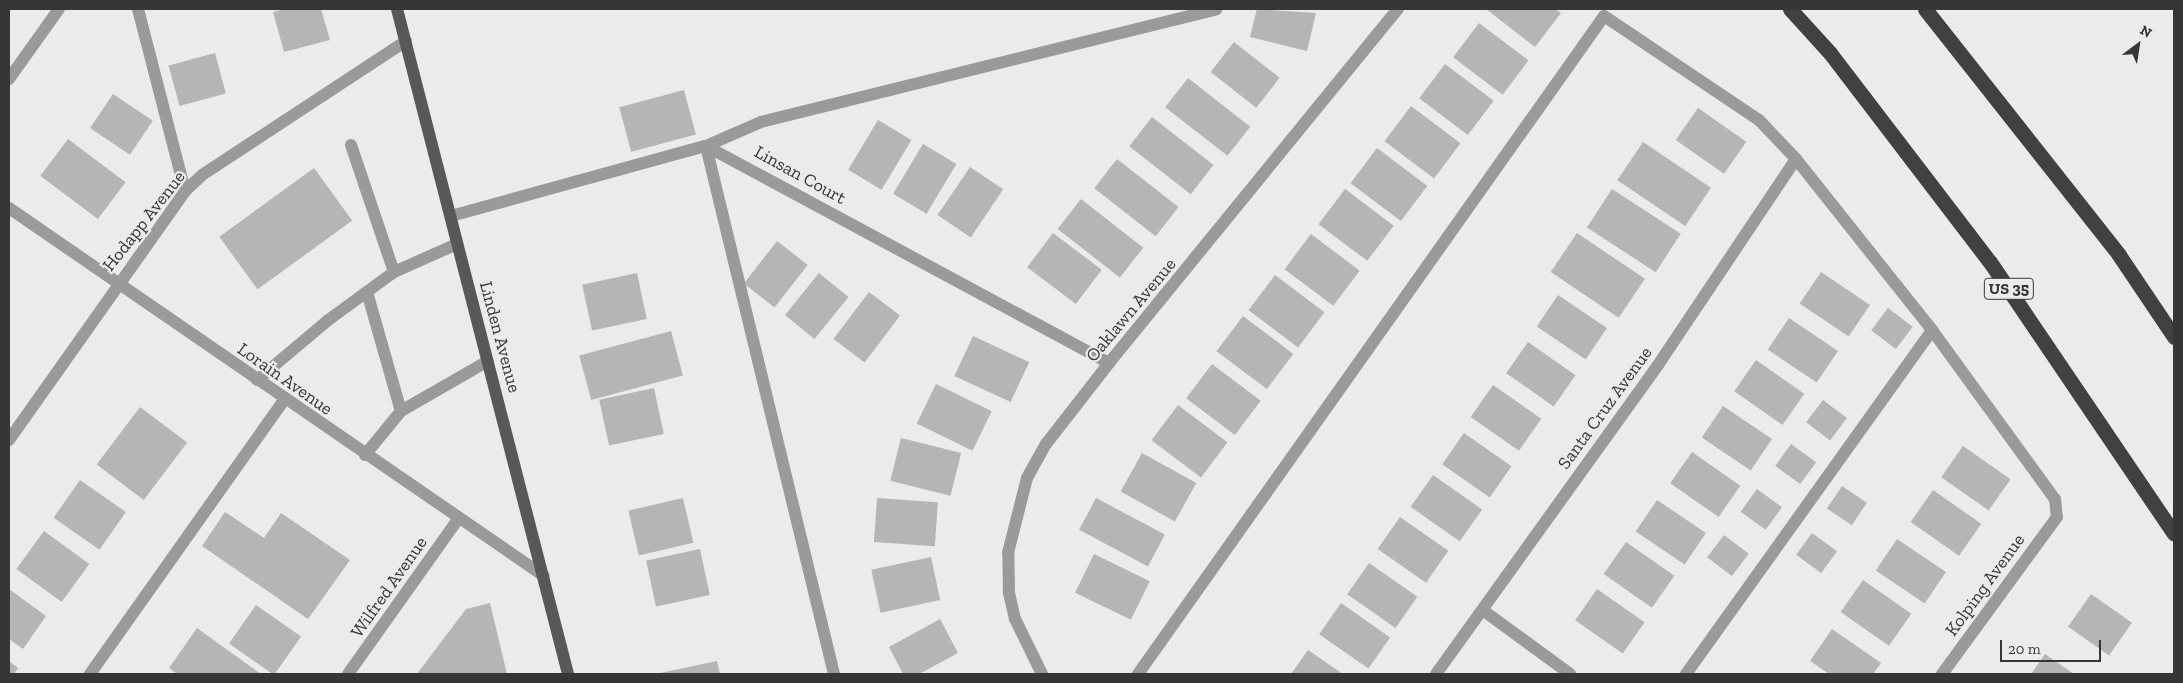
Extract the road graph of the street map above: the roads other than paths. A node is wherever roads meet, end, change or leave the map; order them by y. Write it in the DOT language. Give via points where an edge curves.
graph roads {
  1 [pos="59,9"];
  2 [pos="138,9"];
  3 [pos="397,9"];
  4 [pos="1216,9"];
  5 [pos="1398,9"];
  6 [pos="1790,9"];
  7 [pos="1925,9"];
  8 [pos="406,41"];
  9 [pos="9,79"];
  10 [pos="351,145"];
  11 [pos="706,146"];
  12 [pos="1796,159"];
  13 [pos="185,191"];
  14 [pos="9,208"];
  15 [pos="451,216"];
  16 [pos="457,244"];
  17 [pos="394,272"];
  18 [pos="117,283"];
  19 [pos="368,292"];
  20 [pos="1932,330"];
  21 [pos="2174,337"];
  22 [pos="488,361"];
  23 [pos="1109,362"];
  24 [pos="257,380"];
  25 [pos="284,399"];
  26 [pos="401,411"];
  27 [pos="9,440"];
  28 [pos="365,455"];
  29 [pos="458,519"];
  30 [pos="2174,534"];
  31 [pos="544,576"];
  32 [pos="1484,611"];
  33 [pos="90,674"];
  34 [pos="348,674"];
  35 [pos="568,674"];
  36 [pos="834,674"];
  37 [pos="1042,674"];
  38 [pos="1138,674"];
  39 [pos="1436,674"];
  40 [pos="1570,674"];
  41 [pos="1686,674"];
  42 [pos="1942,674"];
  1 -- 9 [label="street"];
  2 -- 13 [label="street"];
  3 -- 8 [label="main road, Linden Avenue"];
  4 -- 11 [label="street" via="761,122"];
  5 -- 23 [label="street, Oaklawn Avenue"];
  6 -- 30 [label="highway, US 35" via="1830,54 1990,262"];
  7 -- 21 [label="highway" via="2119,255"];
  8 -- 13 [label="street, Hodapp Avenue" via="202,175"];
  8 -- 15 [label="main road, Linden Avenue"];
  10 -- 17 [label="street"];
  11 -- 15 [label="street"];
  11 -- 23 [label="street, Linsan Court"];
  11 -- 36 [label="street"];
  12 -- 20 [label="street"];
  12 -- 32 [label="street, Santa Cruz Avenue"];
  12 -- 38 [label="street" via="1759,120 1604,16"];
  13 -- 18 [label="street, Hodapp Avenue"];
  14 -- 18 [label="street, Lorain Avenue"];
  15 -- 16 [label="main road, Linden Avenue"];
  16 -- 17 [label="street"];
  16 -- 22 [label="main road, Linden Avenue"];
  17 -- 19 [label="street"];
  18 -- 24 [label="street, Lorain Avenue"];
  18 -- 27 [label="street, Hodapp Avenue"];
  19 -- 24 [label="street"];
  19 -- 26 [label="street"];
  20 -- 41 [label="street"];
  20 -- 42 [label="street, Kolping Avenue" via="2055,499 2057,517"];
  22 -- 26 [label="street"];
  22 -- 31 [label="main road, Linden Avenue"];
  23 -- 37 [label="street, Oaklawn Avenue" via="1046,444 1027,478 1014,515 1009,592 1018,627"];
  24 -- 25 [label="street, Lorain Avenue"];
  25 -- 28 [label="street, Lorain Avenue"];
  25 -- 33 [label="street"];
  26 -- 28 [label="street"];
  28 -- 29 [label="street, Lorain Avenue"];
  29 -- 31 [label="street, Lorain Avenue"];
  29 -- 34 [label="street, Wilfred Avenue"];
  31 -- 35 [label="main road, Linden Avenue"];
  32 -- 39 [label="street, Santa Cruz Avenue"];
  32 -- 40 [label="street"];
}
